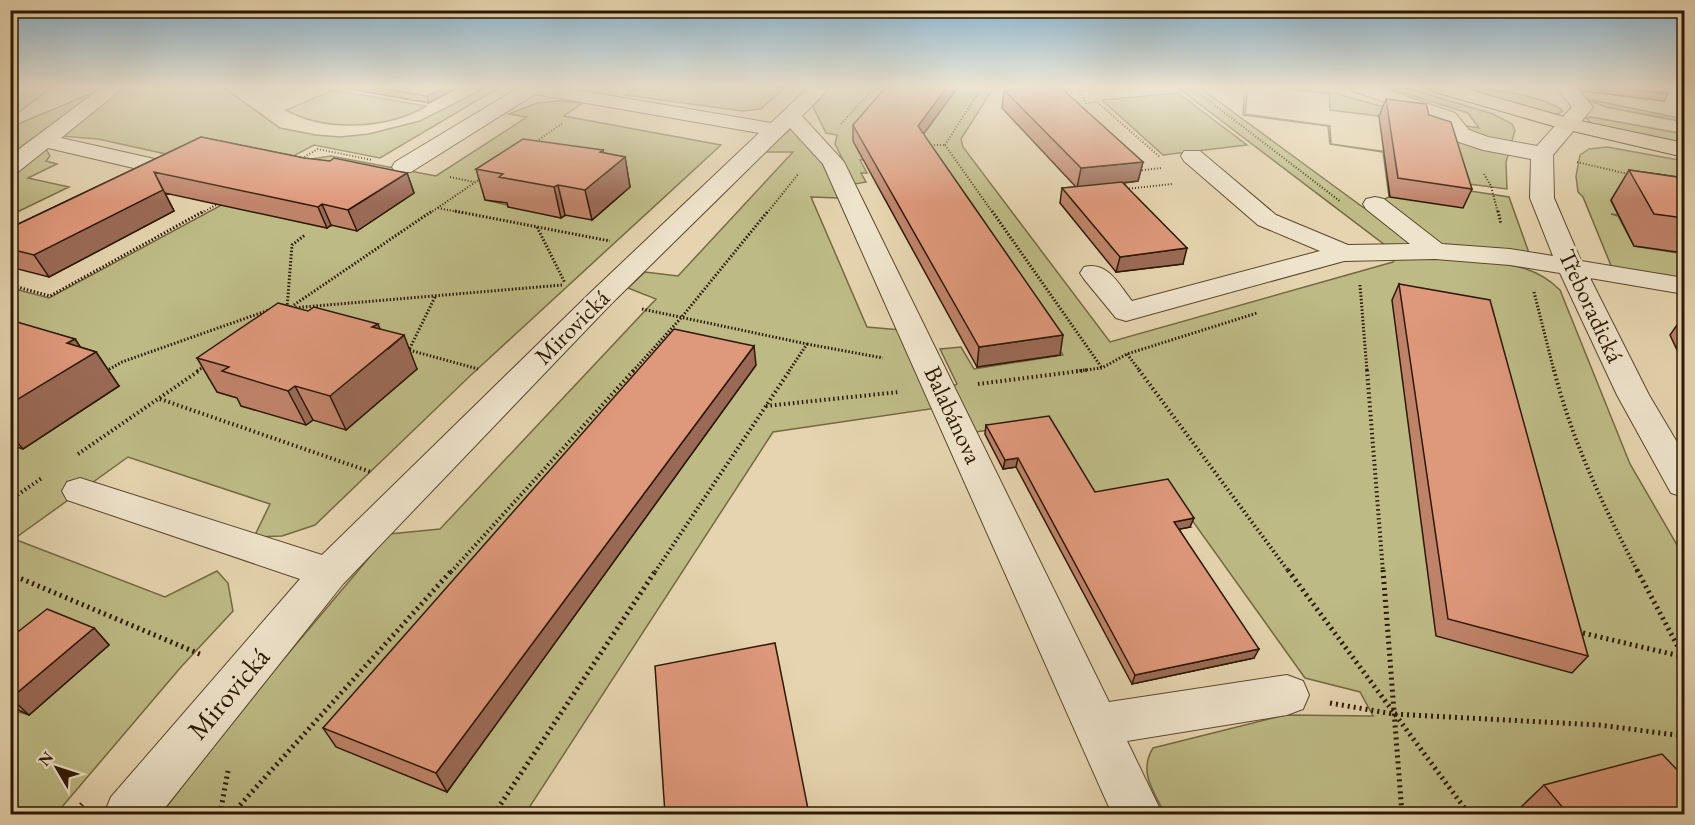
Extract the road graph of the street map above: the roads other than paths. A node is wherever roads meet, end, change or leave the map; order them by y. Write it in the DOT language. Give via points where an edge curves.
graph roads {
  1 [pos="65,126"];
  2 [pos="471,126"];
  3 [pos="781,126"];
  4 [pos="788,126"];
  5 [pos="1454,126"];
  6 [pos="1566,126"];
  7 [pos="1608,126"];
  8 [pos="45,141"];
  9 [pos="1684,150"];
  10 [pos="1542,154"];
  11 [pos="1181,161"];
  12 [pos="151,165"];
  13 [pos="10,167"];
  14 [pos="403,167"];
  15 [pos="1374,204"];
  16 [pos="1435,251"];
  17 [pos="1342,253"];
  18 [pos="1570,266"];
  19 [pos="1094,273"];
  20 [pos="1684,286"];
  21 [pos="67,474"];
  22 [pos="1684,484"];
  23 [pos="329,573"];
  24 [pos="1287,695"];
  25 [pos="1096,725"];
  26 [pos="1134,807"];
  27 [pos="129,814"];
  1 -- 8 [label="street"];
  2 -- 14 [label="street"];
  3 -- 23 [label="street, Mirovická" via="600,298"];
  4 -- 25 [label="street, Balabánova" via="820,147 833,162"];
  5 -- 10 [label="street" via="1461,135 1484,143"];
  6 -- 10 [label="street"];
  7 -- 9 [label="main road"];
  8 -- 12 [label="street"];
  8 -- 13 [label="street"];
  10 -- 18 [label="street, Třeboradická" via="1542,198"];
  11 -- 17 [label="street" via="1267,220"];
  15 -- 16 [label="street"];
  16 -- 17 [label="street"];
  16 -- 18 [label="street"];
  17 -- 19 [label="street" via="1126,312"];
  18 -- 20 [label="street"];
  18 -- 22 [label="street, Třeboradická" via="1633,395"];
  21 -- 23 [label="street"];
  23 -- 27 [label="street, Mirovická"];
  24 -- 25 [label="street"];
  25 -- 26 [label="street, Balabánova"];
}
